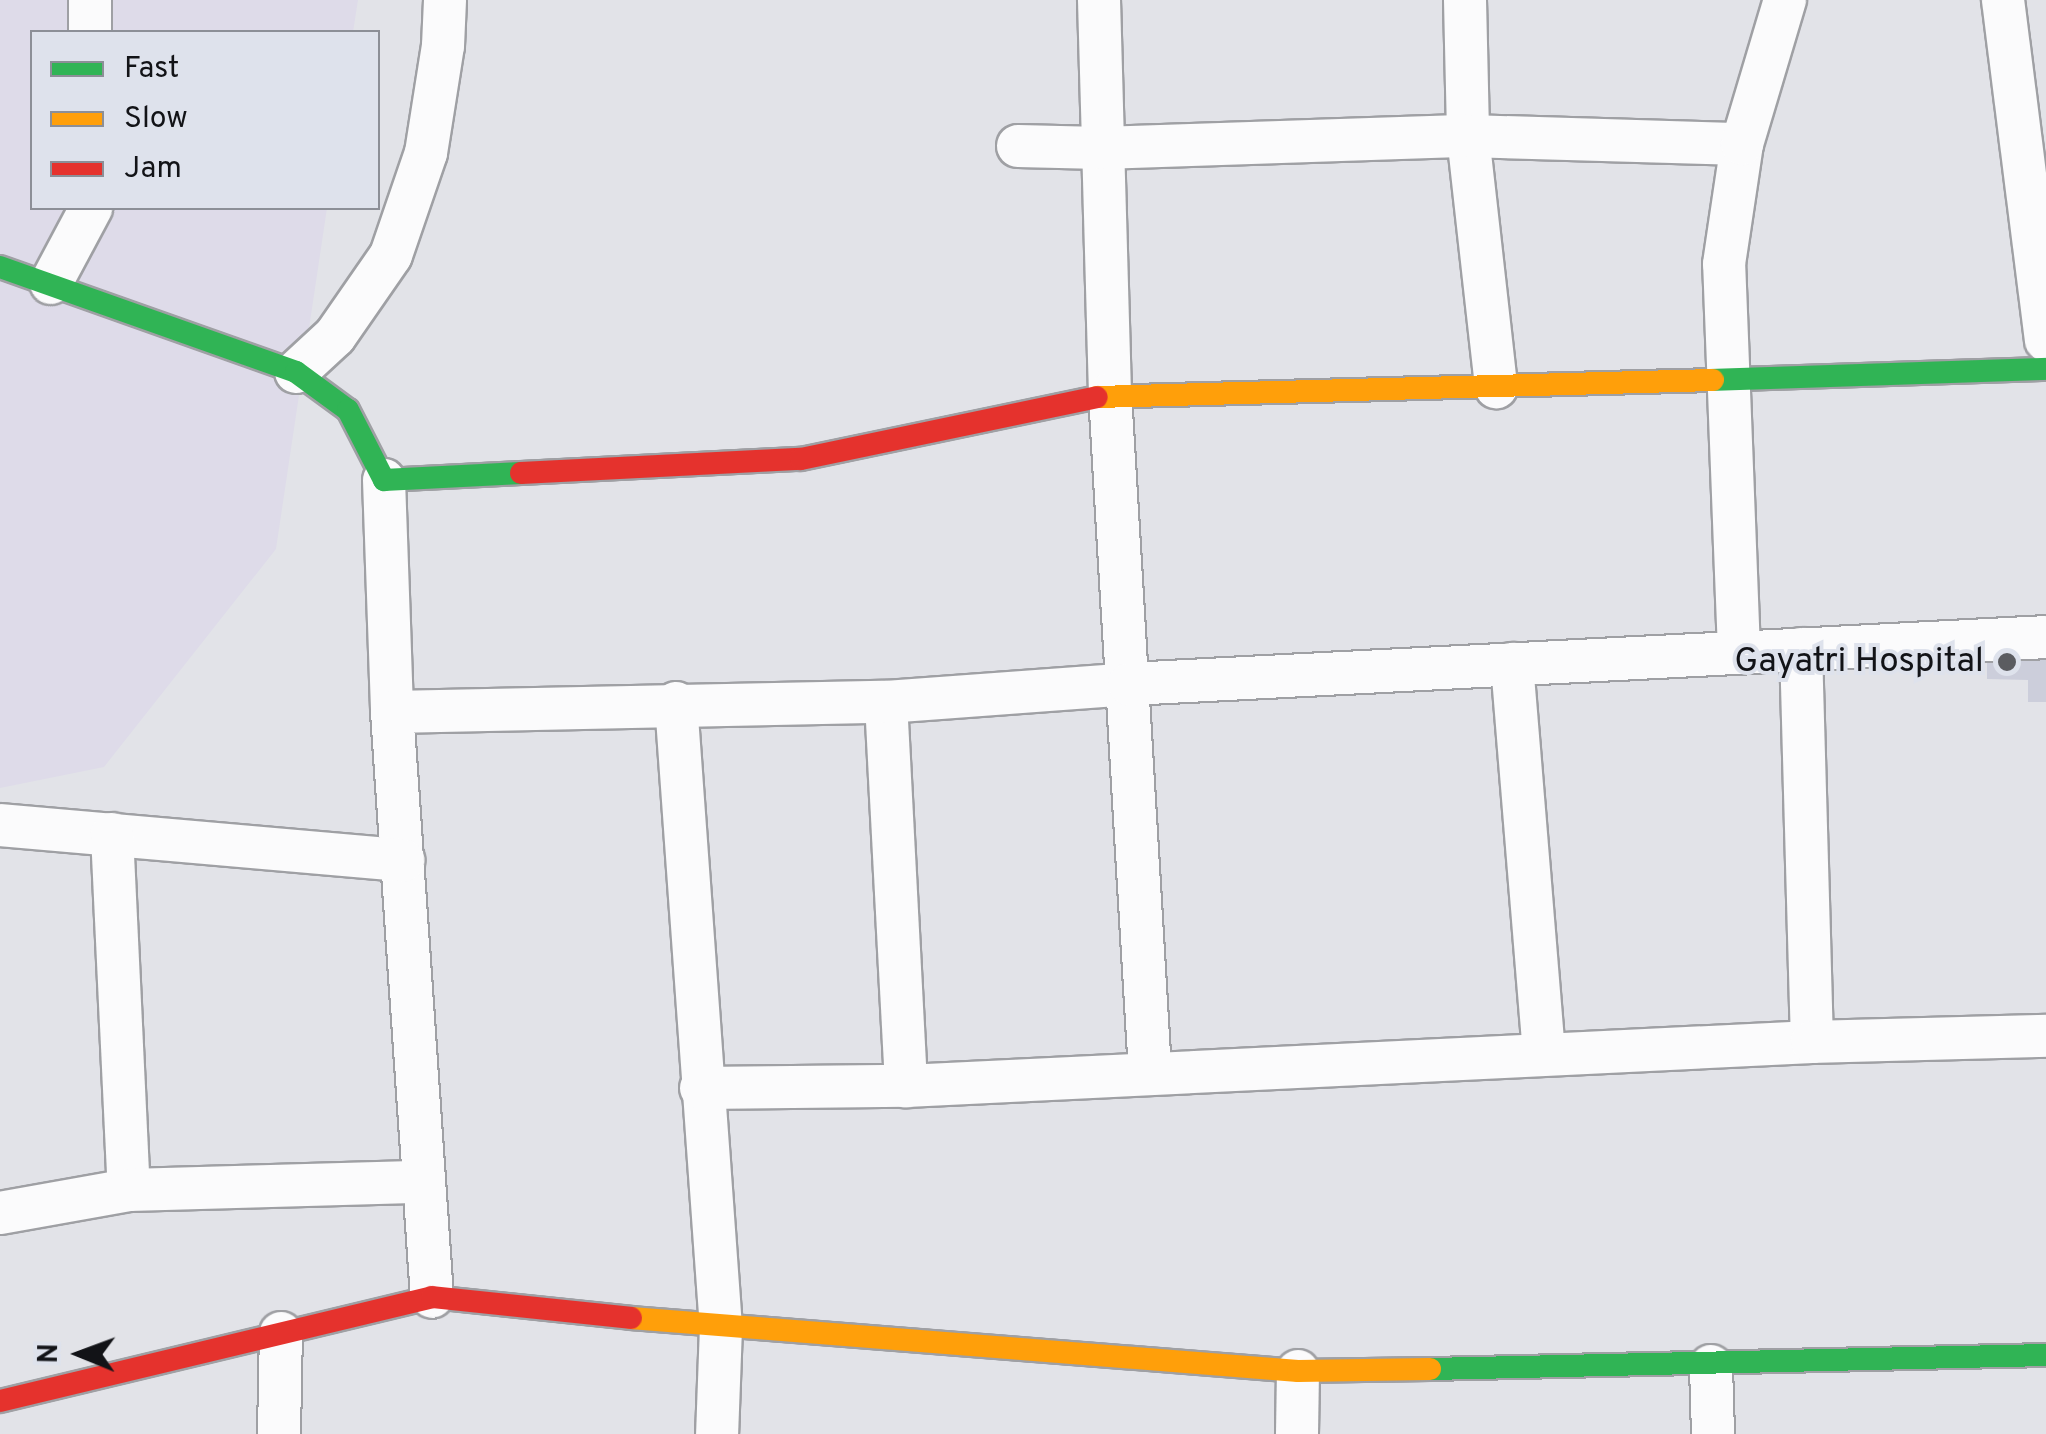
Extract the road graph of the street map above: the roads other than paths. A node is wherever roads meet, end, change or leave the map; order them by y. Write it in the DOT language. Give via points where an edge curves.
graph roads {
  1 [pos="90,0"];
  2 [pos="445,0"];
  3 [pos="1099,0"];
  4 [pos="1465,0"];
  5 [pos="1785,0"];
  6 [pos="2004,0"];
  7 [pos="90,30"];
  8 [pos="2031,105"];
  9 [pos="1468,136"];
  10 [pos="1742,144"];
  11 [pos="1018,146"];
  12 [pos="1101,148"];
  13 [pos="89,210"];
  14 [pos="0,267"];
  15 [pos="51,283"];
  16 [pos="2044,314"];
  17 [pos="2046,369"];
  18 [pos="296,372"];
  19 [pos="1728,379"];
  20 [pos="1496,387"];
  21 [pos="1110,394"];
  22 [pos="384,480"];
  23 [pos="2046,638"];
  24 [pos="1801,648"];
  25 [pos="1739,652"];
  26 [pos="1512,664"];
  27 [pos="1129,684"];
  28 [pos="886,702"];
  29 [pos="676,703"];
  30 [pos="392,712"];
  31 [pos="0,825"];
  32 [pos="112,834"];
  33 [pos="403,860"];
  34 [pos="2046,1036"];
  35 [pos="1812,1042"];
  36 [pos="1544,1054"];
  37 [pos="1150,1072"];
  38 [pos="906,1086"];
  39 [pos="701,1088"];
  40 [pos="422,1182"];
  41 [pos="129,1190"];
  42 [pos="0,1213"];
  43 [pos="432,1297"];
  44 [pos="721,1327"];
  45 [pos="281,1333"];
  46 [pos="2046,1355"];
  47 [pos="1711,1366"];
  48 [pos="1298,1371"];
  49 [pos="0,1401"];
  50 [pos="280,1434"];
  51 [pos="717,1434"];
  52 [pos="1297,1434"];
  53 [pos="1713,1434"];
  1 -- 7 [label="street"];
  2 -- 18 [label="street" via="426,153 391,255 335,336"];
  3 -- 12 [label="street"];
  4 -- 9 [label="street"];
  5 -- 10 [label="street"];
  6 -- 8 [label="street"];
  8 -- 16 [label="street"];
  9 -- 10 [label="street"];
  9 -- 12 [label="street"];
  9 -- 20 [label="street"];
  10 -- 19 [label="street" via="1724,264"];
  11 -- 12 [label="street"];
  12 -- 21 [label="street"];
  13 -- 15 [label="street"];
  14 -- 15 [label="street"];
  15 -- 18 [label="street"];
  17 -- 19 [label="street"];
  18 -- 22 [label="street" via="348,410"];
  19 -- 20 [label="street"];
  19 -- 25 [label="street"];
  20 -- 21 [label="street"];
  21 -- 22 [label="street" via="801,458"];
  21 -- 27 [label="street"];
  22 -- 30 [label="street"];
  23 -- 24 [label="street"];
  24 -- 25 [label="street"];
  24 -- 35 [label="street"];
  25 -- 26 [label="street"];
  26 -- 27 [label="street"];
  26 -- 36 [label="street"];
  27 -- 28 [label="street"];
  27 -- 37 [label="street"];
  28 -- 29 [label="street"];
  28 -- 38 [label="street"];
  29 -- 30 [label="street"];
  29 -- 39 [label="street"];
  30 -- 33 [label="street"];
  31 -- 32 [label="street"];
  32 -- 33 [label="street"];
  32 -- 41 [label="street"];
  33 -- 40 [label="street"];
  34 -- 35 [label="street"];
  35 -- 36 [label="street"];
  36 -- 37 [label="street"];
  37 -- 38 [label="street"];
  38 -- 39 [label="street"];
  39 -- 44 [label="street"];
  40 -- 41 [label="street"];
  40 -- 43 [label="street"];
  41 -- 42 [label="street"];
  43 -- 44 [label="street"];
  43 -- 45 [label="street"];
  44 -- 48 [label="street"];
  44 -- 51 [label="street"];
  45 -- 49 [label="street"];
  45 -- 50 [label="street"];
  46 -- 47 [label="street"];
  47 -- 48 [label="street"];
  47 -- 53 [label="street"];
  48 -- 52 [label="street"];
}
